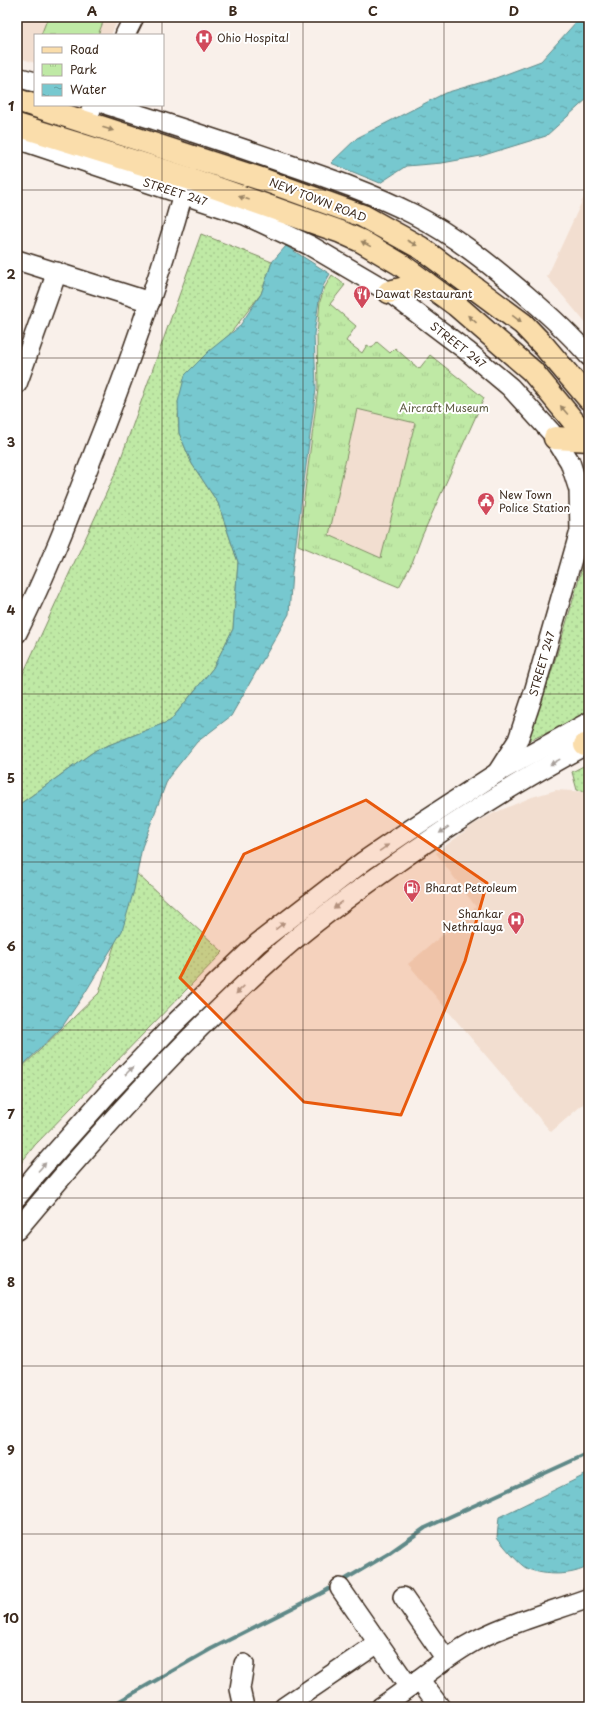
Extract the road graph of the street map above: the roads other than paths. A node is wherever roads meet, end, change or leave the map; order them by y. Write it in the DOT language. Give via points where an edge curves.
graph roads {
  1 [pos="134,17"];
  2 [pos="126,34"];
  3 [pos="17,77"];
  4 [pos="34,82"];
  5 [pos="17,100"];
  6 [pos="34,103"];
  7 [pos="48,106"];
  8 [pos="111,106"];
  9 [pos="90,114"];
  10 [pos="17,125"];
  11 [pos="17,140"];
  12 [pos="185,186"];
  13 [pos="17,260"];
  14 [pos="57,272"];
  15 [pos="426,283"];
  16 [pos="389,292"];
  17 [pos="150,302"];
  18 [pos="589,356"];
  19 [pos="17,384"];
  20 [pos="589,399"];
  21 [pos="555,438"];
  22 [pos="589,440"];
  23 [pos="17,633"];
  24 [pos="589,722"];
  25 [pos="588,744"];
  26 [pos="497,773"];
  27 [pos="258,943"];
  28 [pos="272,958"];
  29 [pos="17,1197"];
  30 [pos="17,1230"];
  31 [pos="340,1588"];
  32 [pos="403,1597"];
  33 [pos="589,1598"];
  34 [pos="378,1643"];
  35 [pos="446,1659"];
  36 [pos="244,1664"];
  37 [pos="414,1683"];
  38 [pos="244,1707"];
  39 [pos="284,1707"];
  40 [pos="381,1707"];
  41 [pos="440,1707"];
  1 -- 2 [label="street"];
  3 -- 4 [label="street"];
  5 -- 6 [label="main road, NEW TOWN ROAD"];
  7 -- 9 [label="main road, NEW TOWN ROAD"];
  8 -- 18 [label="street" via="220,140 313,173 413,214 448,234 510,282 551,317"];
  9 -- 20 [label="main road, NEW TOWN ROAD, one-way" via="363,216 421,248 523,324"];
  10 -- 12 [label="main road"];
  11 -- 12 [label="street, STREET 247"];
  15 -- 12 [label="main road, one-way" via="400,264 341,232"];
  12 -- 16 [label="street, STREET 247" via="310,245"];
  12 -- 17 [label="street"];
  13 -- 14 [label="street"];
  14 -- 17 [label="street"];
  14 -- 19 [label="street"];
  15 -- 16 [label="main road"];
  22 -- 15 [label="main road, one-way" via="532,371 456,305"];
  16 -- 21 [label="street, STREET 247" via="510,387"];
  17 -- 23 [label="street" via="75,502"];
  21 -- 22 [label="main road"];
  21 -- 26 [label="street, STREET 247" via="570,462 579,490 580,530 518,740"];
  24 -- 26 [label="street"];
  25 -- 28 [label="street, one-way" via="503,791 415,849 335,907"];
  27 -- 26 [label="street, one-way" via="364,861"];
  27 -- 28 [label="street"];
  29 -- 27 [label="street, one-way" via="114,1087 177,1021"];
  28 -- 30 [label="street, one-way" via="142,1087 73,1162"];
  31 -- 34 [label="street"];
  32 -- 35 [label="street"];
  33 -- 35 [label="street" via="489,1634"];
  34 -- 37 [label="street"];
  34 -- 39 [label="street"];
  35 -- 37 [label="street"];
  36 -- 38 [label="street" via="240,1689"];
  37 -- 40 [label="street"];
  37 -- 41 [label="street"];
}
